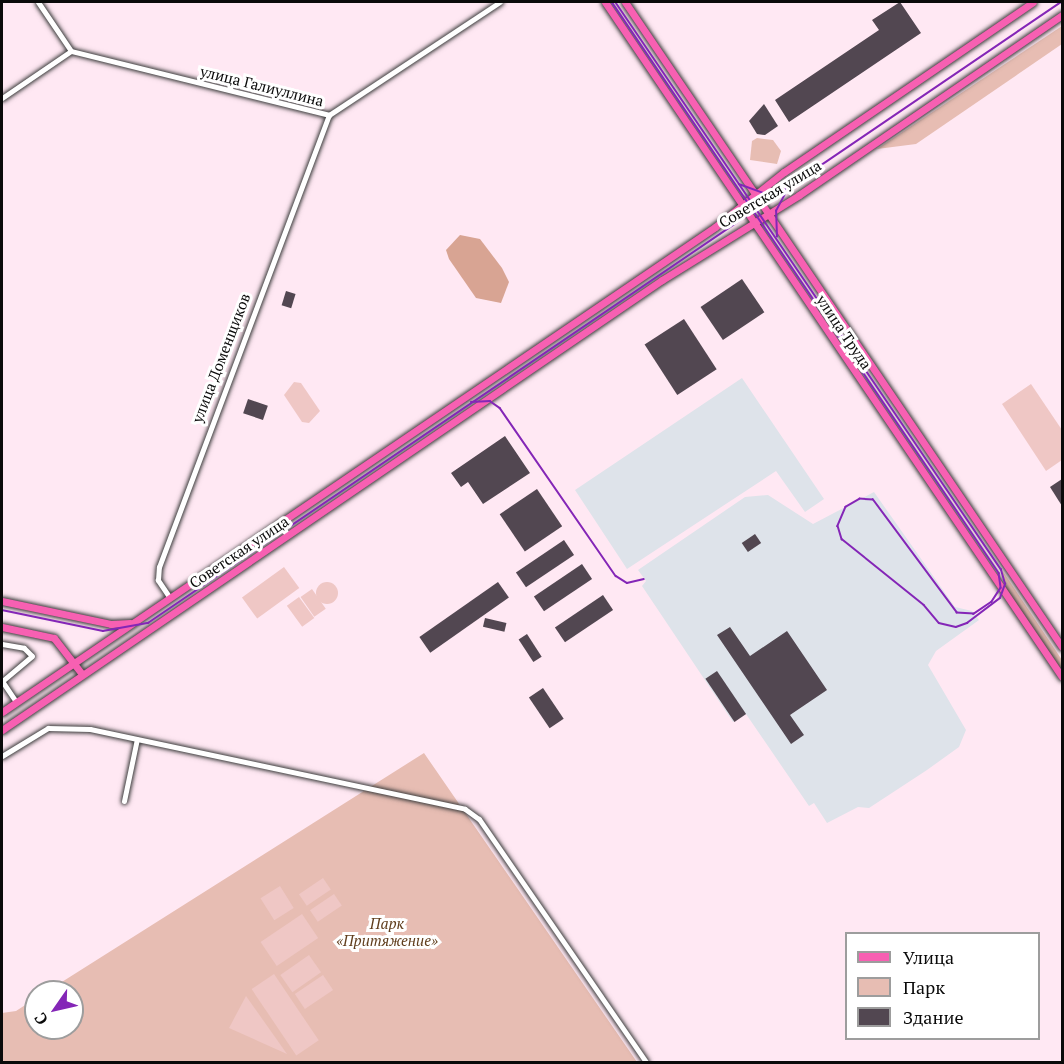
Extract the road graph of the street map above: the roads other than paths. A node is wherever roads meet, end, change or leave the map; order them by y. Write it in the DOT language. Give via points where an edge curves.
graph roads {
  1 [pos="38,2"];
  2 [pos="500,2"];
  3 [pos="605,2"];
  4 [pos="625,2"];
  5 [pos="1033,2"];
  6 [pos="1062,15"];
  7 [pos="71,51"];
  8 [pos="2,98"];
  9 [pos="329,115"];
  10 [pos="755,195"];
  11 [pos="742,206"];
  12 [pos="768,213"];
  13 [pos="753,221"];
  14 [pos="483,384"];
  15 [pos="492,396"];
  16 [pos="170,598"];
  17 [pos="2,601"];
  18 [pos="178,609"];
  19 [pos="132,623"];
  20 [pos="2,627"];
  21 [pos="2,644"];
  22 [pos="1062,646"];
  23 [pos="74,663"];
  24 [pos="82,674"];
  25 [pos="1062,678"];
  26 [pos="2,681"];
  27 [pos="16,702"];
  28 [pos="2,711"];
  29 [pos="2,730"];
  30 [pos="137,739"];
  31 [pos="2,756"];
  32 [pos="124,801"];
  33 [pos="646,1062"];
  1 -- 7 [label="street"];
  2 -- 9 [label="street, улица Галиуллина"];
  3 -- 11 [label="main road, улица Труда"];
  4 -- 10 [label="main road, улица Труда"];
  5 -- 10 [label="main road, Советская улица"];
  6 -- 12 [label="main road, Советская улица"];
  7 -- 8 [label="street"];
  7 -- 9 [label="street, улица Галиуллина"];
  9 -- 16 [label="street, улица Доменщиков" via="159,567 158,580"];
  10 -- 11 [label="main road, Советская улица"];
  10 -- 12 [label="main road, улица Труда"];
  11 -- 13 [label="main road, улица Труда"];
  11 -- 14 [label="main road, Советская улица"];
  12 -- 13 [label="main road, Советская улица"];
  12 -- 22 [label="main road, улица Труда"];
  13 -- 15 [label="main road, Советская улица"];
  13 -- 25 [label="main road, улица Труда"];
  14 -- 15 [label="main road"];
  14 -- 16 [label="main road, Советская улица"];
  15 -- 18 [label="main road, Советская улица"];
  16 -- 18 [label="main road, улица Доменщиков"];
  16 -- 19 [label="main road, Советская улица"];
  17 -- 19 [label="main road" via="111,624"];
  18 -- 24 [label="main road, Советская улица"];
  19 -- 23 [label="main road, Советская улица"];
  20 -- 23 [label="main road" via="54,638"];
  21 -- 26 [label="street" via="24,648 32,656"];
  23 -- 24 [label="main road"];
  23 -- 27 [label="main road, Советская улица"];
  24 -- 29 [label="main road, Советская улица"];
  26 -- 27 [label="street"];
  27 -- 28 [label="main road, Советская улица"];
  30 -- 31 [label="street" via="90,729 48,728"];
  30 -- 32 [label="street"];
  30 -- 33 [label="street" via="465,809 479,819"];
}
